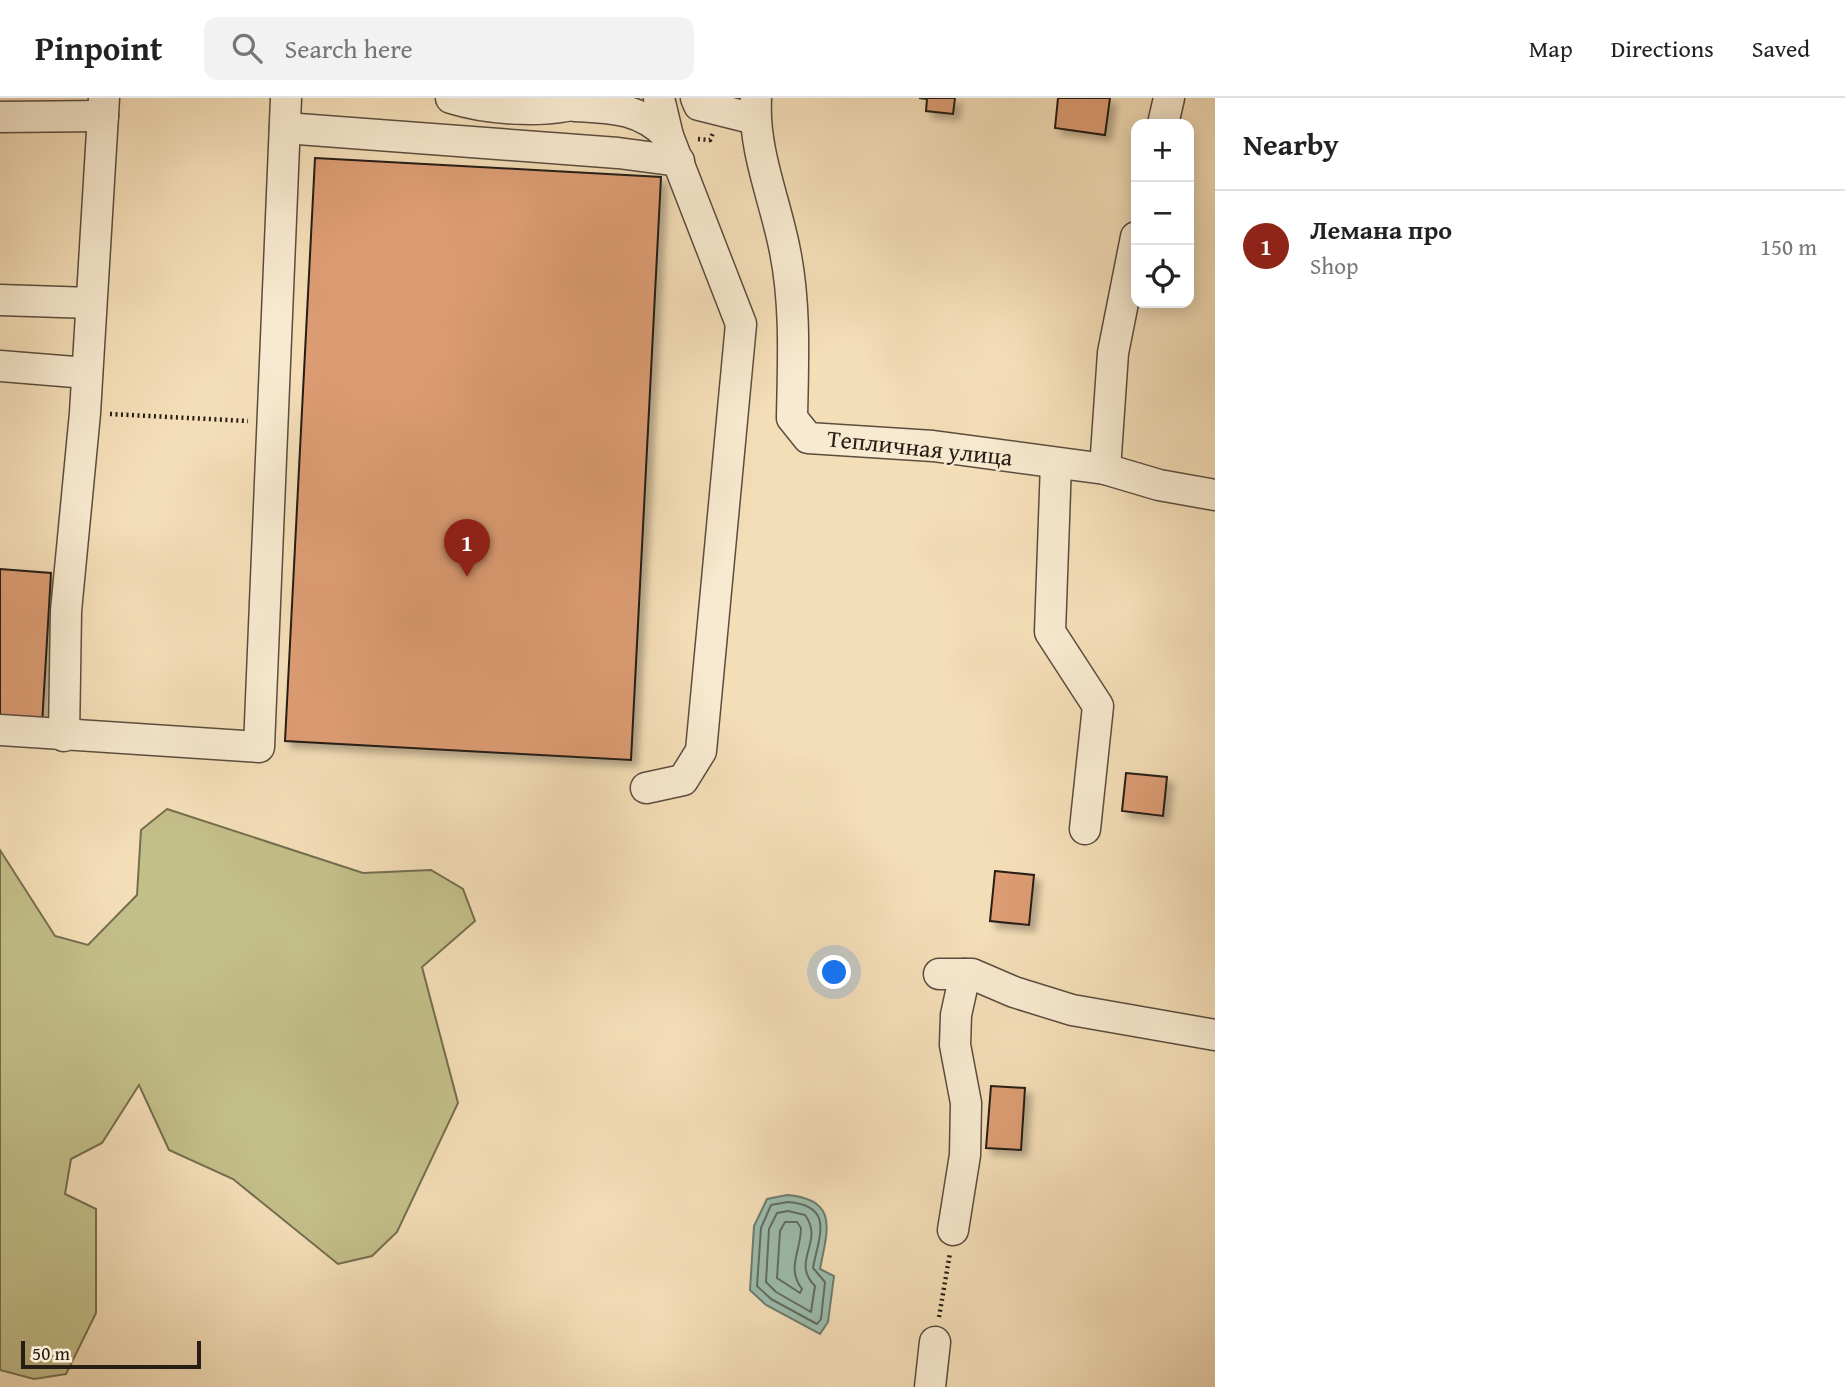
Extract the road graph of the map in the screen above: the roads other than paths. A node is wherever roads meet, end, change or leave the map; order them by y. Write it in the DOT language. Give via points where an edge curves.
graph roads {
  1 [pos="286,98"];
  2 [pos="451,98"];
  3 [pos="659,98"];
  4 [pos="696,98"];
  5 [pos="1169,98"];
  6 [pos="584,102"];
  7 [pos="103,107"];
  8 [pos="756,109"];
  9 [pos="0,117"];
  10 [pos="1164,119"];
  11 [pos="285,128"];
  12 [pos="673,149"];
  13 [pos="1134,245"];
  14 [pos="0,300"];
  15 [pos="91,303"];
  16 [pos="0,366"];
  17 [pos="87,373"];
  18 [pos="1056,463"];
  19 [pos="1105,469"];
  20 [pos="1215,495"];
  21 [pos="0,730"];
  22 [pos="64,736"];
  23 [pos="646,788"];
  24 [pos="1085,829"];
  25 [pos="1215,1035"];
  26 [pos="954,1230"];
  27 [pos="935,1342"];
  28 [pos="930,1387"];
  1 -- 11 [label="street"];
  2 -- 6 [label="street" via="481,107"];
  3 -- 12 [label="street"];
  4 -- 8 [label="street" via="699,106"];
  5 -- 10 [label="street"];
  6 -- 12 [label="street" via="638,113 653,121"];
  7 -- 9 [label="street"];
  7 -- 15 [label="street"];
  8 -- 18 [label="street, Тепличная улица" via="755,134 785,253 794,345 792,418 808,438 933,446"];
  11 -- 12 [label="street" via="618,153"];
  11 -- 22 [label="street" via="259,747"];
  12 -- 23 [label="street" via="741,324 701,751 683,780"];
  13 -- 19 [label="street" via="1113,353"];
  14 -- 15 [label="street"];
  15 -- 17 [label="street"];
  16 -- 17 [label="street"];
  17 -- 22 [label="street" via="66,611"];
  18 -- 19 [label="street, Тепличная улица"];
  18 -- 24 [label="street" via="1050,632 1098,706"];
  19 -- 20 [label="street, Тепличная улица"];
  21 -- 22 [label="street"];
  25 -- 26 [label="street" via="1072,1010 952,974 955,1045 966,1103 965,1155"];
  27 -- 28 [label="street"];
}
